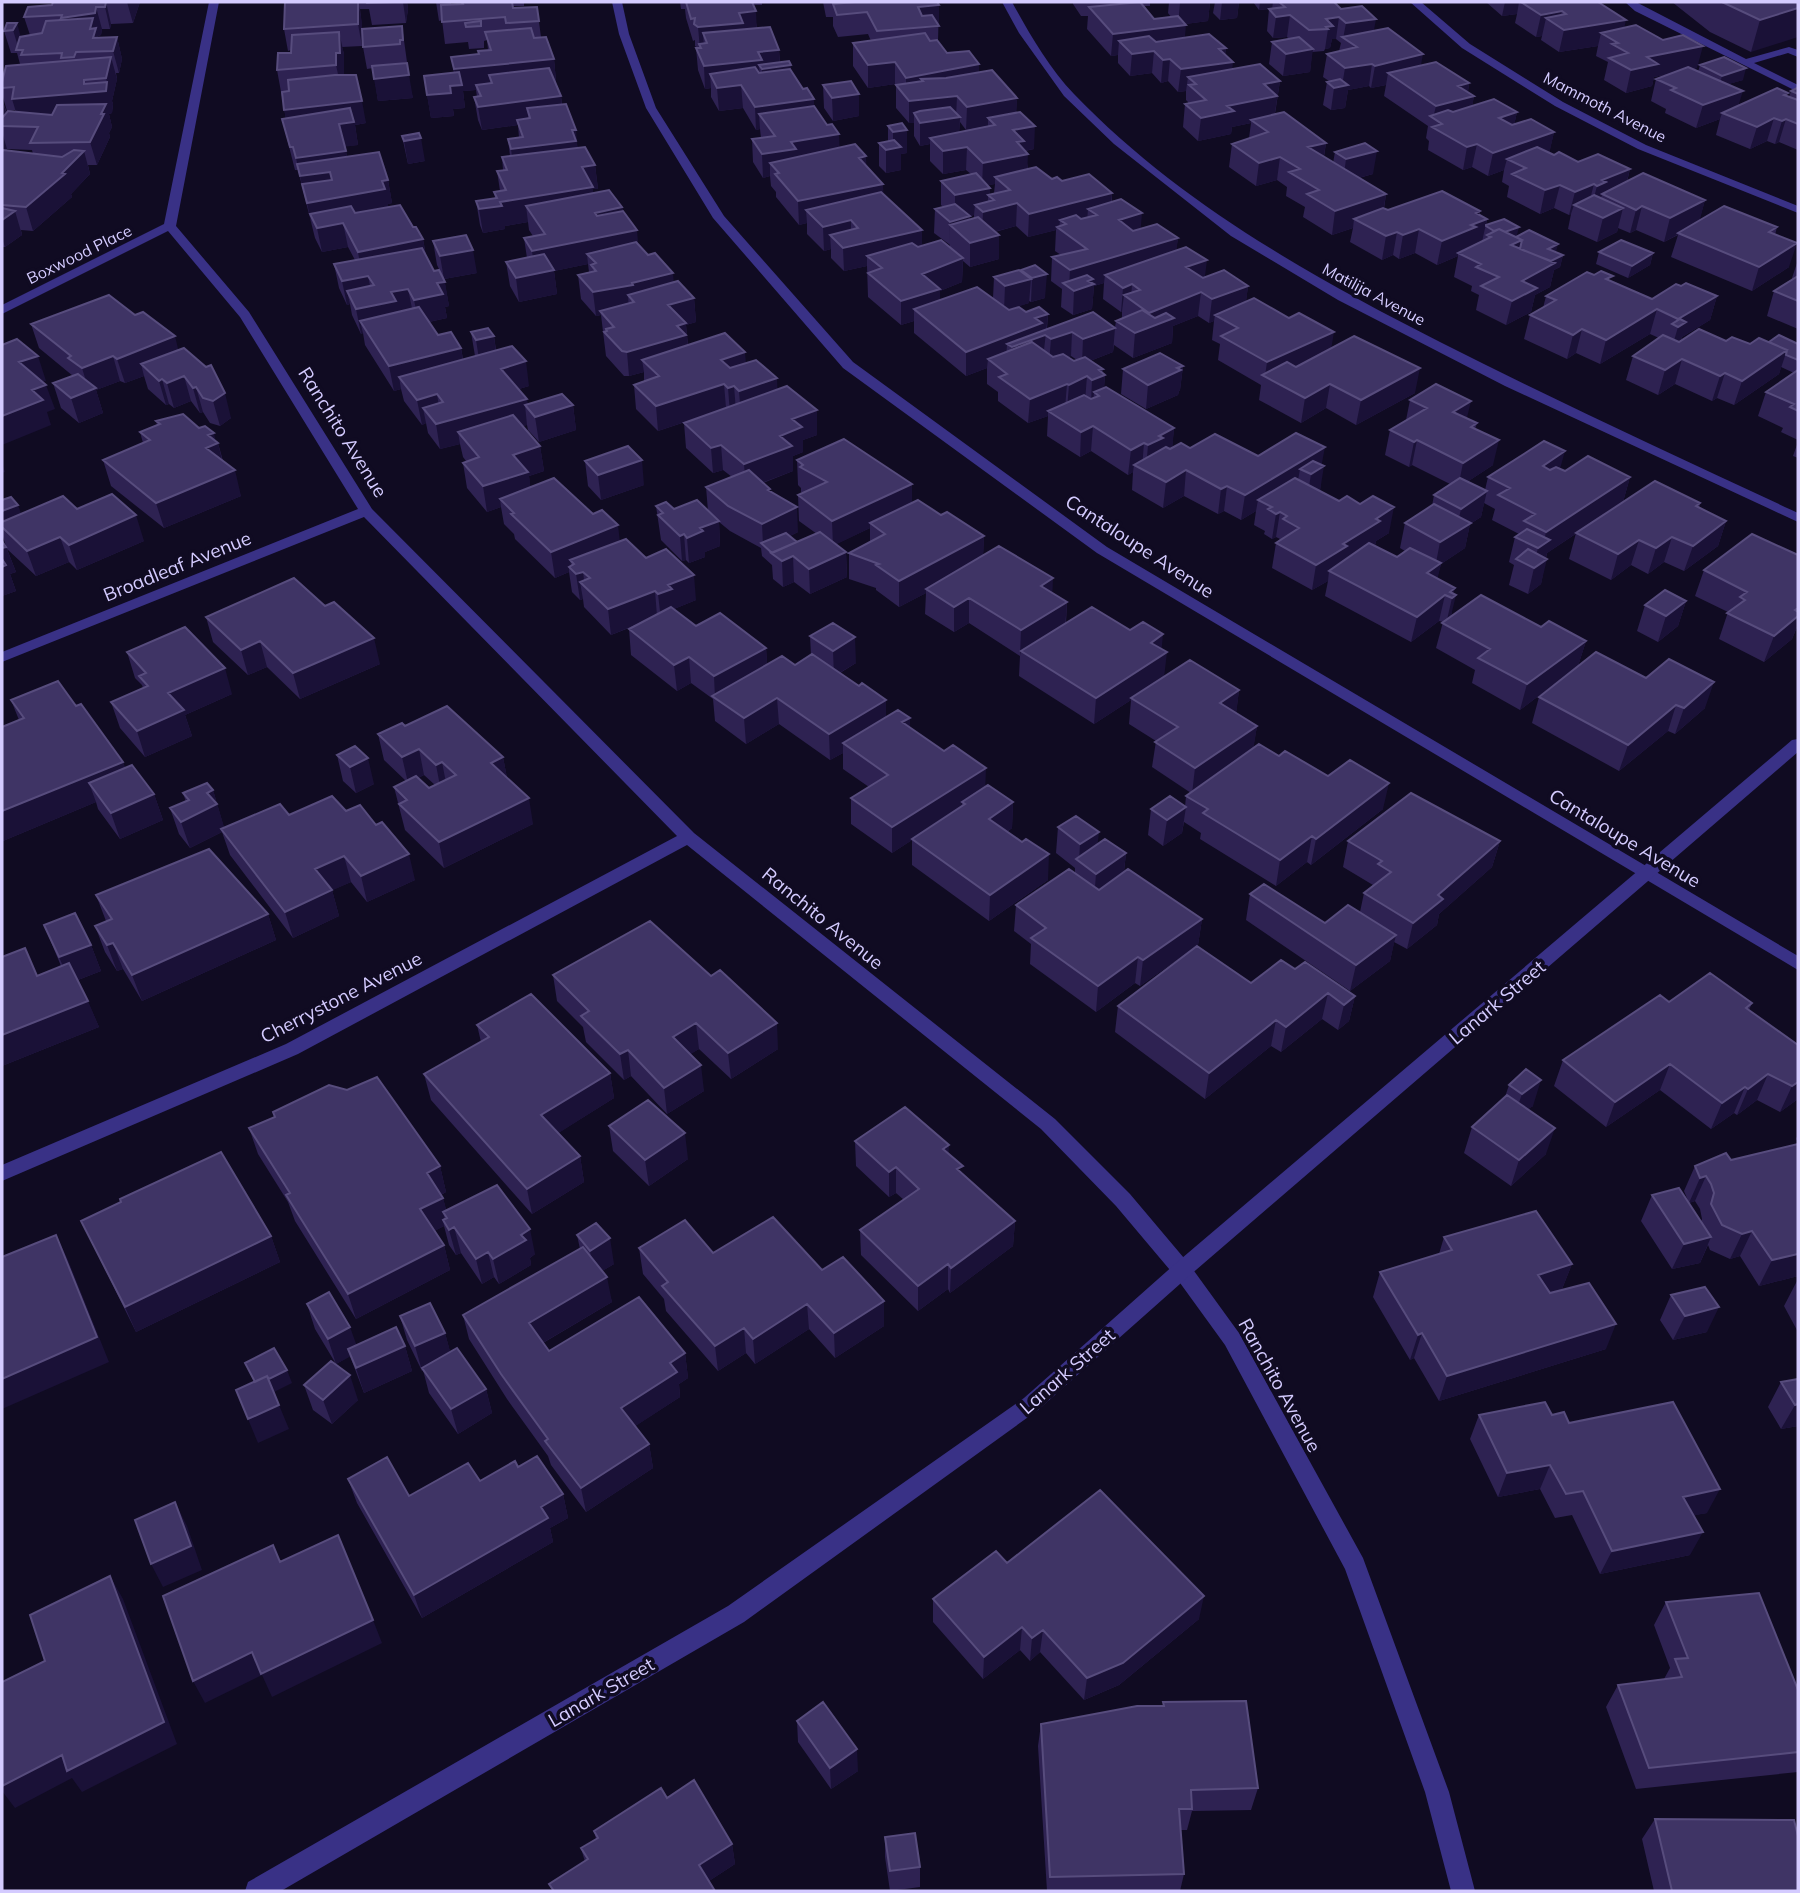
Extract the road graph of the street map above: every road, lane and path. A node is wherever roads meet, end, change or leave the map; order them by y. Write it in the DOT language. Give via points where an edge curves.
graph roads {
  1 [pos="214,2"];
  2 [pos="617,2"];
  3 [pos="1007,2"];
  4 [pos="1415,2"];
  5 [pos="1630,2"];
  6 [pos="1798,54"];
  7 [pos="1745,62"];
  8 [pos="1798,89"];
  9 [pos="1798,210"];
  10 [pos="170,226"];
  11 [pos="2,310"];
  12 [pos="366,511"];
  13 [pos="1798,519"];
  14 [pos="2,657"];
  15 [pos="1798,744"];
  16 [pos="688,837"];
  17 [pos="1649,874"];
  18 [pos="1798,964"];
  19 [pos="2,1173"];
  20 [pos="1182,1270"];
  21 [pos="257,1891"];
  22 [pos="1463,1891"];
  1 -- 10 [label="street"];
  2 -- 17 [label="street, Cantaloupe Avenue" via="651,107 719,218 848,365 1102,550"];
  3 -- 13 [label="street, Matilija Avenue" via="1068,94 1118,142 1235,233 1342,297 1510,383"];
  4 -- 9 [label="street, Mammoth Avenue" via="1466,46 1559,104 1642,147"];
  5 -- 7 [label="street"];
  6 -- 7 [label="street" via="1789,50"];
  7 -- 8 [label="street"];
  10 -- 11 [label="street, Boxwood Place"];
  10 -- 12 [label="street, Ranchito Avenue" via="245,314"];
  12 -- 14 [label="street, Broadleaf Avenue"];
  12 -- 16 [label="street, Ranchito Avenue"];
  15 -- 17 [label="street, Lanark Street"];
  16 -- 19 [label="street, Cherrystone Avenue" via="292,1049"];
  16 -- 20 [label="street, Ranchito Avenue" via="1048,1124 1123,1200"];
  17 -- 18 [label="street, Cantaloupe Avenue"];
  17 -- 20 [label="street, Lanark Street"];
  20 -- 21 [label="street, Lanark Street" via="1031,1404 736,1614"];
  20 -- 22 [label="street, Ranchito Avenue" via="1233,1339 1355,1565 1437,1792"];
}
